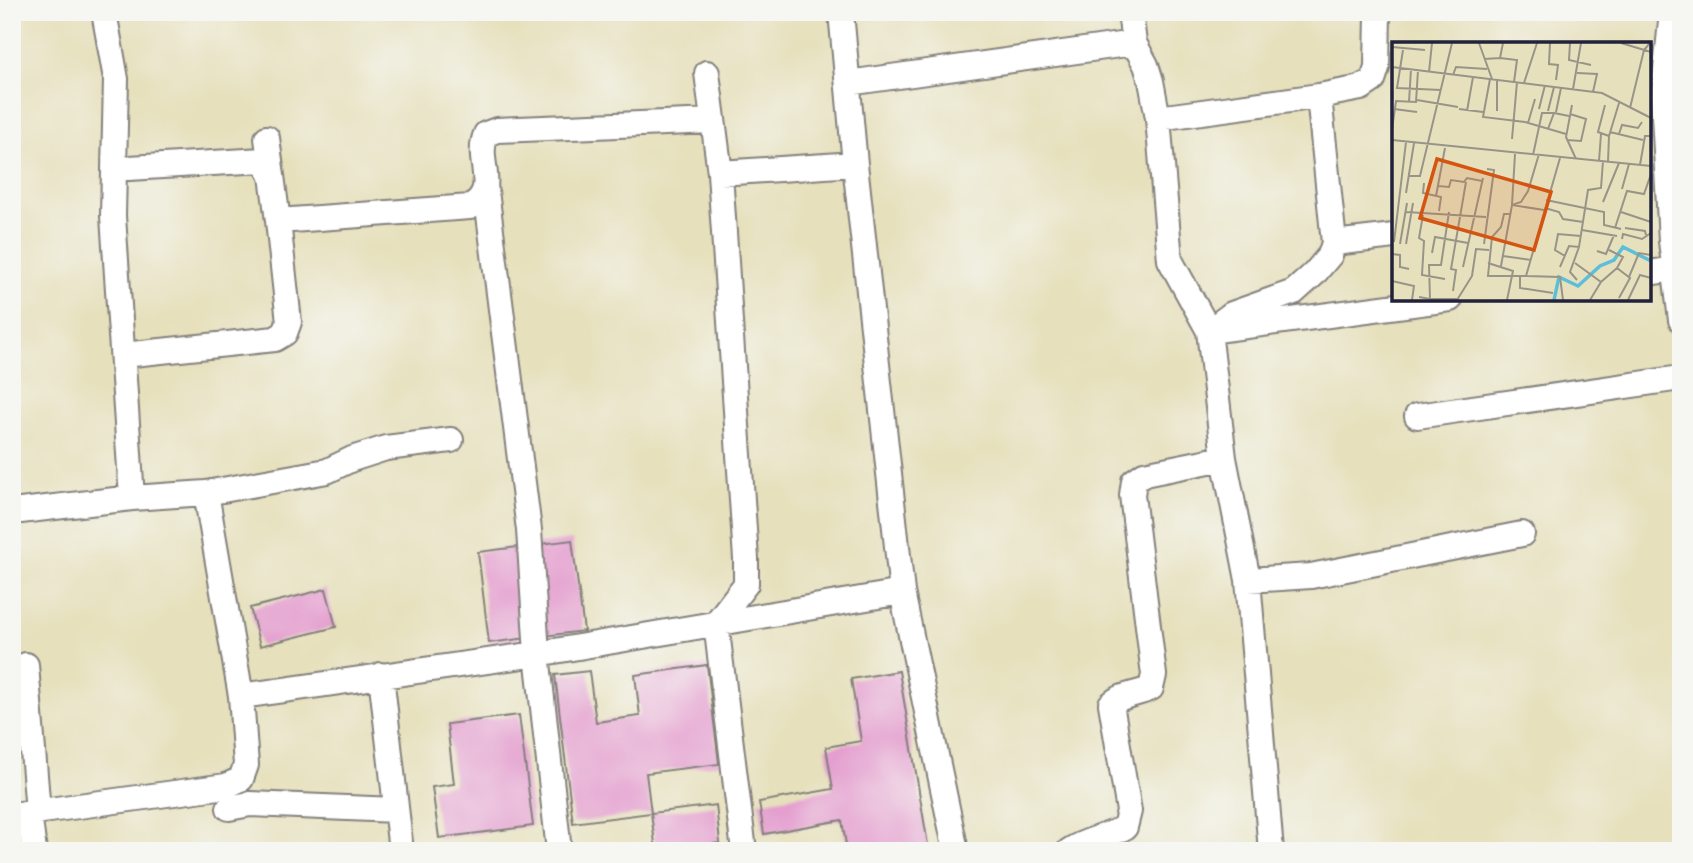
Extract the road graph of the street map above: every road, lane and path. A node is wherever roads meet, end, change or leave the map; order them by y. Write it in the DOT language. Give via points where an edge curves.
graph roads {
  1 [pos="104,12"];
  2 [pos="841,12"];
  3 [pos="1130,12"];
  4 [pos="1378,12"];
  5 [pos="1672,12"];
  6 [pos="1134,43"];
  7 [pos="707,73"];
  8 [pos="848,83"];
  9 [pos="1319,96"];
  10 [pos="1158,118"];
  11 [pos="713,121"];
  12 [pos="1673,131"];
  13 [pos="267,138"];
  14 [pos="855,164"];
  15 [pos="128,168"];
  16 [pos="720,173"];
  17 [pos="272,176"];
  18 [pos="486,191"];
  19 [pos="278,221"];
  20 [pos="1392,236"];
  21 [pos="1676,240"];
  22 [pos="1334,243"];
  23 [pos="1674,269"];
  24 [pos="1651,273"];
  25 [pos="1435,301"];
  26 [pos="1681,320"];
  27 [pos="1209,331"];
  28 [pos="123,355"];
  29 [pos="1681,378"];
  30 [pos="1418,416"];
  31 [pos="451,440"];
  32 [pos="1224,458"];
  33 [pos="206,493"];
  34 [pos="132,498"];
  35 [pos="12,512"];
  36 [pos="1522,534"];
  37 [pos="1248,580"];
  38 [pos="902,592"];
  39 [pos="716,622"];
  40 [pos="537,654"];
  41 [pos="26,665"];
  42 [pos="381,675"];
  43 [pos="241,696"];
  44 [pos="229,808"];
  45 [pos="396,810"];
  46 [pos="27,814"];
  47 [pos="34,851"];
  48 [pos="401,851"];
  49 [pos="559,851"];
  50 [pos="744,851"];
  51 [pos="956,851"];
  52 [pos="1069,851"];
  53 [pos="1270,851"];
  1 -- 28 [label="street" via="116,79 113,216"];
  2 -- 8 [label="street"];
  3 -- 6 [label="street"];
  4 -- 9 [label="street" via="1373,80 1361,88"];
  5 -- 12 [label="street" via="1663,98"];
  6 -- 8 [label="street"];
  6 -- 10 [label="street" via="1149,73"];
  7 -- 11 [label="street"];
  8 -- 14 [label="street"];
  9 -- 10 [label="street"];
  9 -- 22 [label="street"];
  10 -- 27 [label="street" via="1170,260"];
  11 -- 16 [label="street"];
  11 -- 18 [label="street" via="497,130 486,134 482,143"];
  12 -- 21 [label="street"];
  13 -- 17 [label="street"];
  14 -- 16 [label="street"];
  14 -- 38 [label="street"];
  15 -- 17 [label="street" via="263,160"];
  16 -- 39 [label="street" via="746,584"];
  17 -- 19 [label="street"];
  18 -- 19 [label="street" via="481,201 470,207"];
  18 -- 40 [label="street" via="529,530"];
  19 -- 28 [label="street" via="289,321 285,333 275,339"];
  20 -- 22 [label="street"];
  21 -- 23 [label="street"];
  22 -- 27 [label="street" via="1330,255 1294,292 1232,314"];
  23 -- 24 [label="street"];
  23 -- 26 [label="street"];
  25 -- 27 [label="street"];
  27 -- 32 [label="street"];
  28 -- 34 [label="street"];
  29 -- 30 [label="street"];
  31 -- 33 [label="street" via="386,448 327,471"];
  32 -- 37 [label="street"];
  32 -- 52 [label="street" via="1144,474 1134,481 1154,675 1151,688 1119,697 1111,704 1129,811 1125,827"];
  33 -- 34 [label="street"];
  33 -- 43 [label="street"];
  34 -- 35 [label="street"];
  36 -- 37 [label="street" via="1311,576"];
  37 -- 53 [label="street"];
  38 -- 39 [label="street"];
  38 -- 51 [label="street"];
  39 -- 40 [label="street"];
  39 -- 50 [label="street"];
  40 -- 42 [label="street"];
  40 -- 49 [label="street"];
  41 -- 46 [label="street"];
  42 -- 43 [label="street"];
  42 -- 45 [label="street"];
  43 -- 46 [label="street" via="246,765 241,779 226,786"];
  44 -- 45 [label="street" via="250,804"];
  45 -- 48 [label="street"];
  46 -- 47 [label="street"];
}
